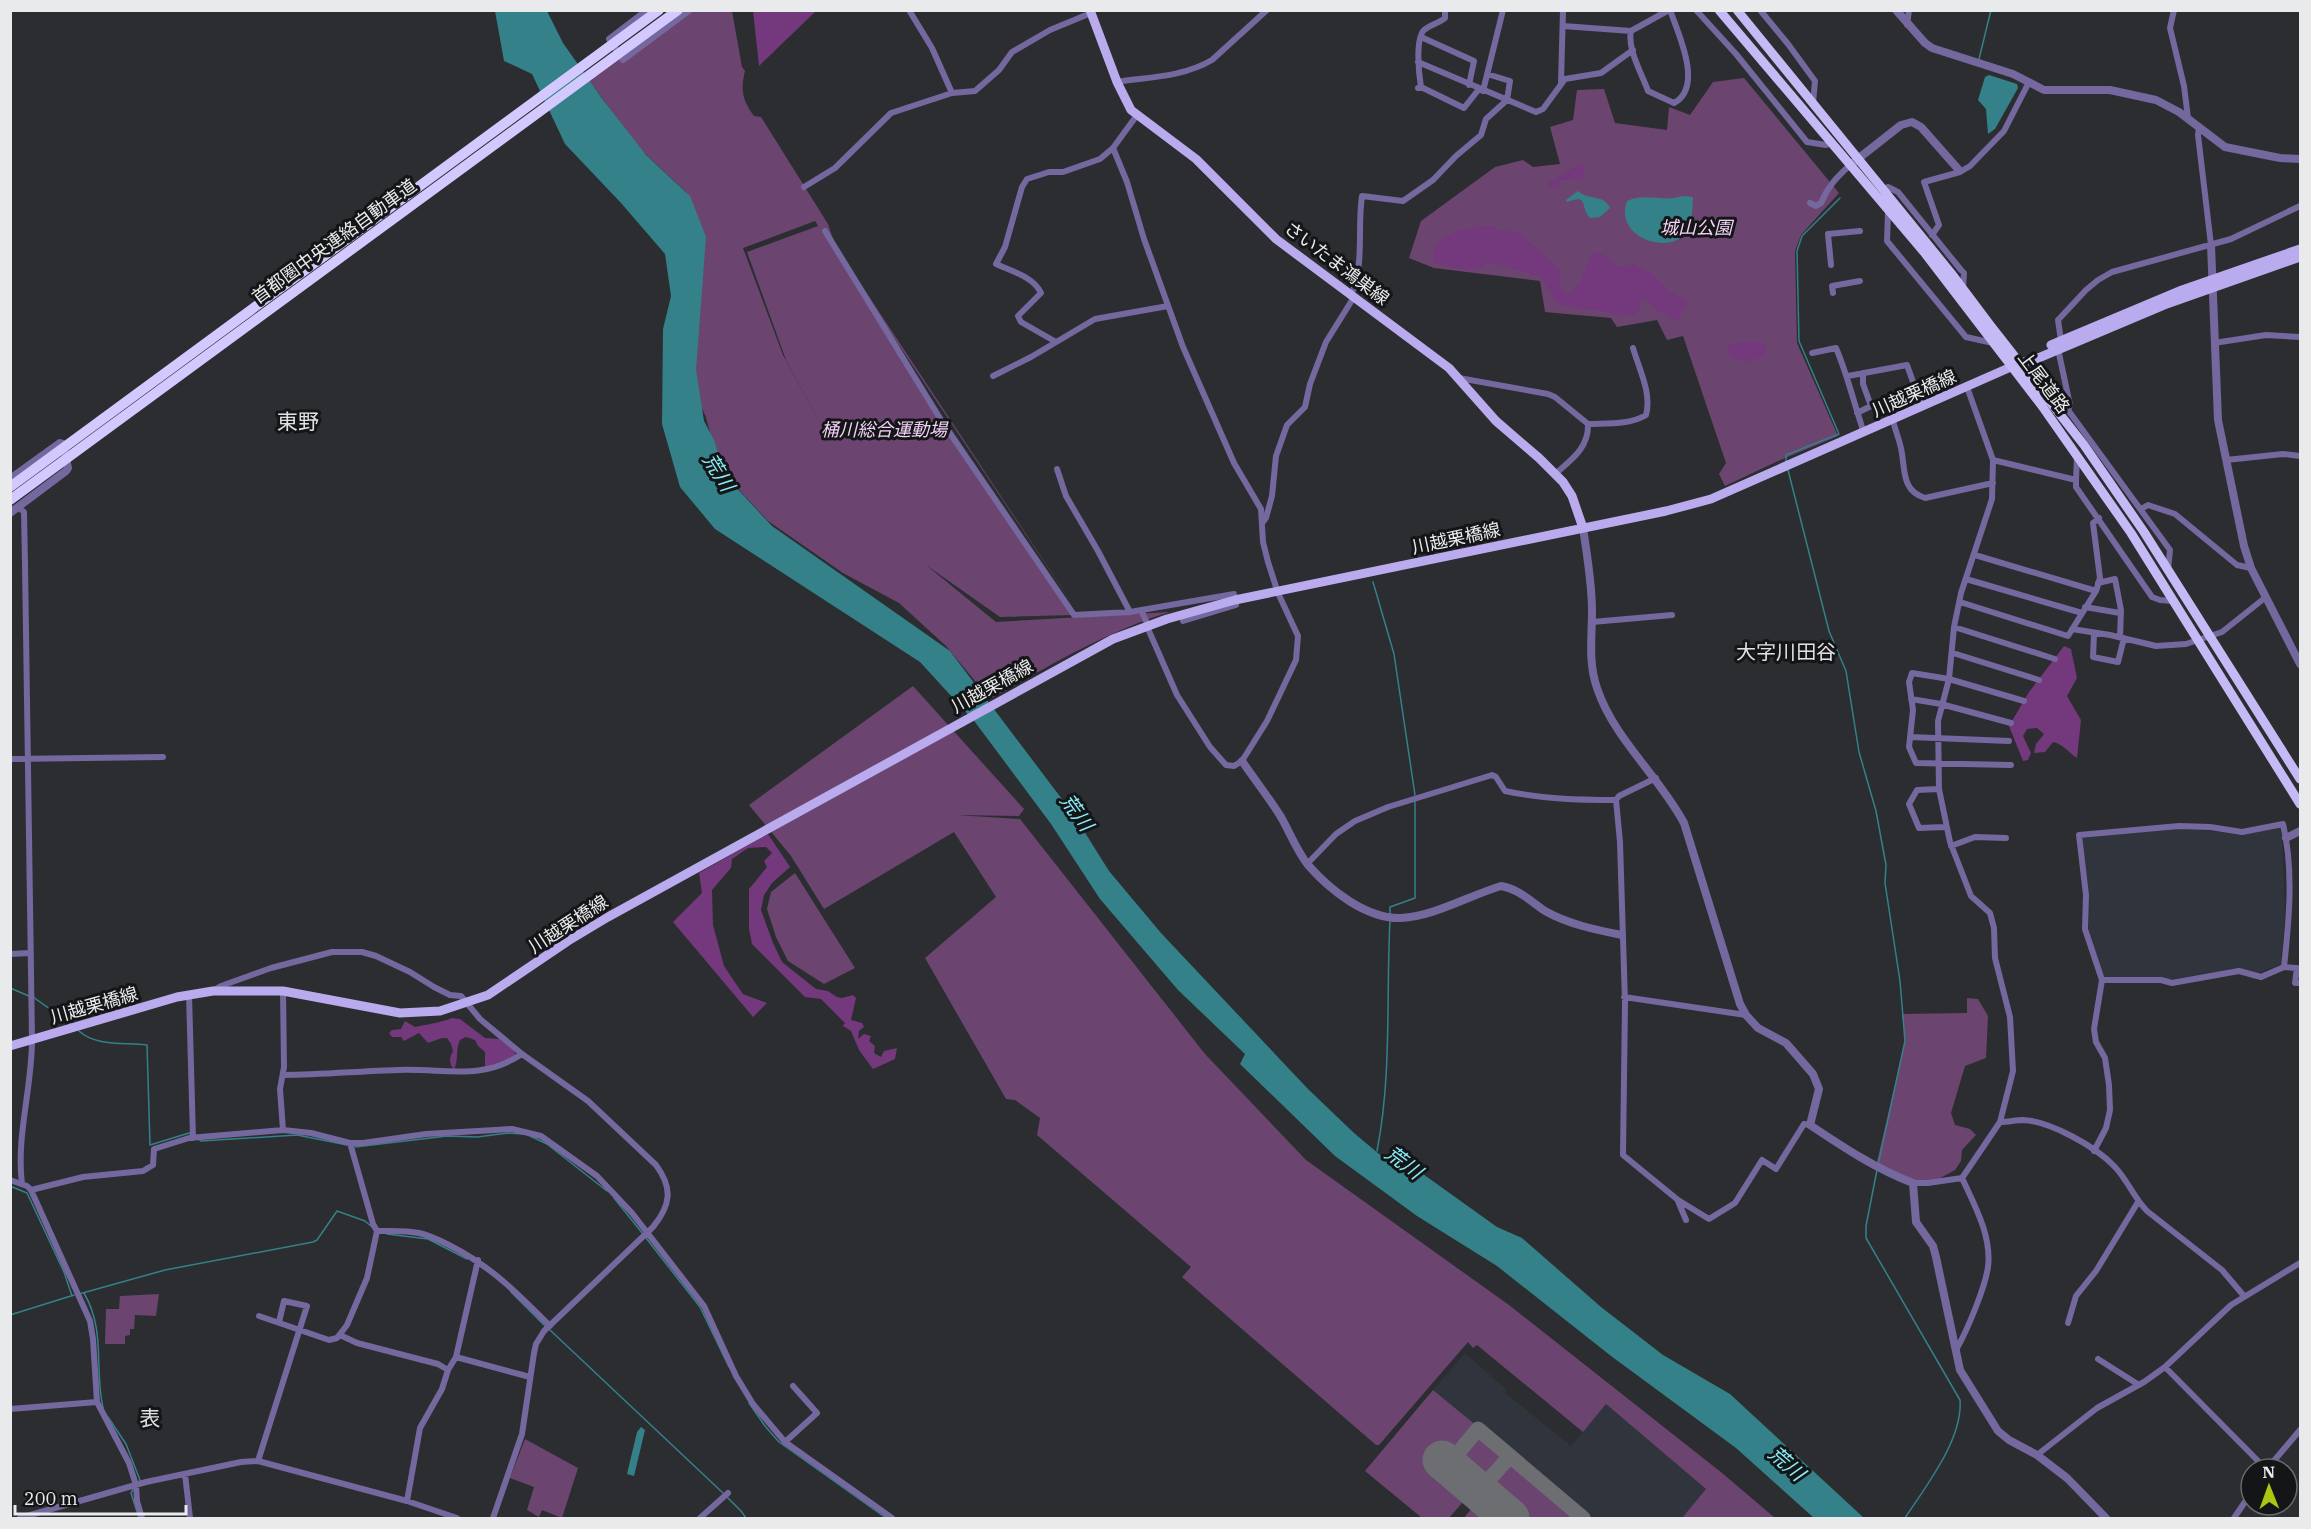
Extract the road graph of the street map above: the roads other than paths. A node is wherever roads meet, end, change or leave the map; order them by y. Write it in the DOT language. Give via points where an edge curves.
graph roads {
  1 [pos="647,10"];
  2 [pos="659,10"];
  3 [pos="678,10"];
  4 [pos="690,10"];
  5 [pos="909,10"];
  6 [pos="1267,10"];
  7 [pos="1445,10"];
  8 [pos="1503,10"];
  9 [pos="1563,10"];
  10 [pos="1669,10"];
  11 [pos="1696,10"];
  12 [pos="1719,10"];
  13 [pos="1737,10"];
  14 [pos="1760,10"];
  15 [pos="1896,10"];
  16 [pos="1909,10"];
  17 [pos="2174,10"];
  18 [pos="1090,12"];
  19 [pos="1908,25"];
  20 [pos="1563,26"];
  21 [pos="1631,31"];
  22 [pos="1421,37"];
  23 [pos="1634,50"];
  24 [pos="1418,62"];
  25 [pos="1487,74"];
  26 [pos="1117,82"];
  27 [pos="1561,82"];
  28 [pos="2029,82"];
  29 [pos="1469,85"];
  30 [pos="1481,90"];
  31 [pos="952,93"];
  32 [pos="1507,100"];
  33 [pos="1813,103"];
  34 [pos="1137,115"];
  35 [pos="2188,118"];
  36 [pos="2199,128"];
  37 [pos="1832,143"];
  38 [pos="1113,148"];
  39 [pos="2301,159"];
  40 [pos="1854,162"];
  41 [pos="1958,169"];
  42 [pos="804,187"];
  43 [pos="1883,189"];
  44 [pos="1810,203"];
  45 [pos="2301,206"];
  46 [pos="1888,212"];
  47 [pos="825,231"];
  48 [pos="1860,231"];
  49 [pos="1932,235"];
  50 [pos="2211,245"];
  51 [pos="2301,249"];
  52 [pos="2301,257"];
  53 [pos="1831,265"];
  54 [pos="1971,268"];
  55 [pos="1964,273"];
  56 [pos="1860,281"];
  57 [pos="2213,283"];
  58 [pos="1963,288"];
  59 [pos="1833,293"];
  60 [pos="1352,296"];
  61 [pos="1168,306"];
  62 [pos="2301,337"];
  63 [pos="1056,342"];
  64 [pos="1993,343"];
  65 [pos="2214,343"];
  66 [pos="2059,345"];
  67 [pos="1633,348"];
  68 [pos="1812,353"];
  69 [pos="2016,365"];
  70 [pos="1863,373"];
  71 [pos="993,376"];
  72 [pos="1848,376"];
  73 [pos="1459,378"];
  74 [pos="1967,387"];
  75 [pos="2051,403"];
  76 [pos="1922,407"];
  77 [pos="2068,410"];
  78 [pos="1857,413"];
  79 [pos="1893,420"];
  80 [pos="1588,424"];
  81 [pos="1864,433"];
  82 [pos="2077,455"];
  83 [pos="2301,456"];
  84 [pos="1993,460"];
  85 [pos="2226,460"];
  86 [pos="1057,469"];
  87 [pos="1555,474"];
  88 [pos="10,479"];
  89 [pos="2076,480"];
  90 [pos="1994,483"];
  91 [pos="10,487"];
  92 [pos="14,503"];
  93 [pos="2141,508"];
  94 [pos="10,513"];
  95 [pos="2099,518"];
  96 [pos="1263,522"];
  97 [pos="1583,528"];
  98 [pos="1975,555"];
  99 [pos="2251,568"];
  100 [pos="2168,570"];
  101 [pos="1966,579"];
  102 [pos="2098,583"];
  103 [pos="2096,591"];
  104 [pos="1278,593"];
  105 [pos="2266,597"];
  106 [pos="1235,600"];
  107 [pos="2173,601"];
  108 [pos="1960,602"];
  109 [pos="1141,610"];
  110 [pos="2084,610"];
  111 [pos="1130,612"];
  112 [pos="2120,613"];
  113 [pos="1672,615"];
  114 [pos="1146,621"];
  115 [pos="1183,621"];
  116 [pos="1592,622"];
  117 [pos="1954,627"];
  118 [pos="2072,629"];
  119 [pos="1149,631"];
  120 [pos="2094,633"];
  121 [pos="2212,637"];
  122 [pos="2122,638"];
  123 [pos="2199,641"];
  124 [pos="1953,653"];
  125 [pos="2055,659"];
  126 [pos="2301,664"];
  127 [pos="1949,679"];
  128 [pos="2039,680"];
  129 [pos="1911,699"];
  130 [pos="2024,701"];
  131 [pos="1941,704"];
  132 [pos="2011,723"];
  133 [pos="1910,737"];
  134 [pos="1938,738"];
  135 [pos="2009,741"];
  136 [pos="163,757"];
  137 [pos="28,758"];
  138 [pos="10,759"];
  139 [pos="1242,761"];
  140 [pos="1938,763"];
  141 [pos="2011,765"];
  142 [pos="1656,778"];
  143 [pos="2301,779"];
  144 [pos="1939,789"];
  145 [pos="1616,800"];
  146 [pos="2301,804"];
  147 [pos="1945,827"];
  148 [pos="2301,831"];
  149 [pos="2006,838"];
  150 [pos="2286,838"];
  151 [pos="1951,846"];
  152 [pos="1307,864"];
  153 [pos="1622,934"];
  154 [pos="30,953"];
  155 [pos="10,954"];
  156 [pos="2284,968"];
  157 [pos="2102,980"];
  158 [pos="2301,983"];
  159 [pos="283,991"];
  160 [pos="213,992"];
  161 [pos="189,994"];
  162 [pos="1624,997"];
  163 [pos="465,1004"];
  164 [pos="1746,1015"];
  165 [pos="32,1040"];
  166 [pos="10,1046"];
  167 [pos="522,1054"];
  168 [pos="283,1075"];
  169 [pos="2000,1122"];
  170 [pos="1810,1125"];
  171 [pos="283,1130"];
  172 [pos="192,1138"];
  173 [pos="350,1143"];
  174 [pos="2094,1151"];
  175 [pos="1962,1178"];
  176 [pos="10,1180"];
  177 [pos="1913,1183"];
  178 [pos="22,1184"];
  179 [pos="31,1190"];
  180 [pos="1678,1200"];
  181 [pos="2138,1203"];
  182 [pos="1686,1220"];
  183 [pos="377,1231"];
  184 [pos="646,1233"];
  185 [pos="478,1260"];
  186 [pos="2301,1263"];
  187 [pos="2244,1296"];
  188 [pos="260,1316"];
  189 [pos="279,1322"];
  190 [pos="2068,1323"];
  191 [pos="550,1326"];
  192 [pos="299,1330"];
  193 [pos="340,1335"];
  194 [pos="1956,1350"];
  195 [pos="456,1356"];
  196 [pos="2098,1359"];
  197 [pos="2165,1367"];
  198 [pos="448,1370"];
  199 [pos="530,1377"];
  200 [pos="2139,1385"];
  201 [pos="793,1386"];
  202 [pos="97,1402"];
  203 [pos="10,1408"];
  204 [pos="2301,1430"];
  205 [pos="785,1442"];
  206 [pos="2037,1455"];
  207 [pos="2255,1457"];
  208 [pos="2277,1457"];
  209 [pos="258,1461"];
  210 [pos="185,1474"];
  211 [pos="136,1485"];
  212 [pos="728,1493"];
  213 [pos="407,1501"];
  214 [pos="20,1518"];
  215 [pos="142,1518"];
  216 [pos="190,1518"];
  217 [pos="457,1518"];
  218 [pos="493,1518"];
  219 [pos="700,1518"];
  220 [pos="892,1518"];
  221 [pos="2106,1518"];
  1 -- 4 [label="street" via="609,39 623,60"];
  2 -- 91 [label="highway, 首都圏中央連絡自動車道, bridge"];
  3 -- 92 [label="highway, 首都圏中央連絡自動車道, bridge"];
  5 -- 31 [label="street"];
  6 -- 26 [label="street" via="1202,66 1178,74"];
  7 -- 22 [label="street" via="1445,18 1425,29"];
  8 -- 25 [label="street"];
  9 -- 20 [label="street"];
  10 -- 21 [label="street"];
  10 -- 23 [label="street" via="1688,64 1678,101 1651,94"];
  11 -- 37 [label="street" via="1807,142"];
  12 -- 37 [label="highway, 上尾道路"];
  13 -- 33 [label="highway, 上尾道路"];
  14 -- 33 [label="street" via="1815,81"];
  15 -- 19 [label="street"];
  16 -- 19 [label="street"];
  17 -- 35 [label="street" via="2170,28"];
  18 -- 26 [label="main road, さいたま鴻巣線"];
  18 -- 31 [label="street" via="1012,52 975,91"];
  19 -- 28 [label="street" via="1932,48"];
  20 -- 21 [label="street"];
  20 -- 27 [label="street"];
  21 -- 23 [label="street"];
  22 -- 24 [label="street"];
  22 -- 29 [label="street" via="1474,61"];
  23 -- 27 [label="street" via="1601,73 1569,77"];
  24 -- 29 [label="street"];
  24 -- 30 [label="street" via="1419,88 1464,108"];
  25 -- 30 [label="street"];
  25 -- 32 [label="street" via="1510,81"];
  26 -- 34 [label="main road, さいたま鴻巣線" via="1125,102"];
  27 -- 32 [label="street" via="1543,109 1536,112"];
  28 -- 35 [label="street" via="2055,92 2132,93 2156,100"];
  28 -- 49 [label="street" via="2004,131 1970,166 1924,182 1939,225"];
  29 -- 30 [label="street"];
  30 -- 32 [label="street"];
  31 -- 42 [label="street" via="891,113 835,168"];
  32 -- 60 [label="street" via="1484,121 1481,135 1433,180 1403,201 1362,196 1361,247"];
  33 -- 40 [label="highway, 上尾道路"];
  34 -- 38 [label="street"];
  34 -- 60 [label="main road, さいたま鴻巣線" via="1196,159 1276,239"];
  35 -- 36 [label="street"];
  36 -- 39 [label="street" via="2233,149"];
  36 -- 50 [label="street"];
  37 -- 40 [label="highway, 上尾道路"];
  38 -- 61 [label="street"];
  38 -- 63 [label="street" via="1100,159 1027,179 996,264 1022,275 1039,288 1041,293 1018,316"];
  40 -- 41 [label="street" via="1909,122 1921,127"];
  40 -- 43 [label="highway, 上尾道路"];
  40 -- 44 [label="street" via="1832,182 1821,203"];
  40 -- 46 [label="highway, 上尾道路"];
  43 -- 49 [label="street" via="1898,192"];
  43 -- 58 [label="highway, 上尾道路"];
  45 -- 50 [label="street"];
  46 -- 64 [label="highway, 上尾道路" via="1924,252"];
  46 -- 64 [label="street" via="1887,241 1966,337"];
  47 -- 111 [label="street" via="941,420 1074,615"];
  48 -- 53 [label="street" via="1828,234"];
  49 -- 55 [label="street"];
  50 -- 57 [label="street"];
  50 -- 66 [label="street" via="2126,267 2098,279 2058,320"];
  51 -- 57 [label="main road, 川越栗橋線"];
  52 -- 57 [label="main road, 川越栗橋線"];
  54 -- 55 [label="street"];
  55 -- 58 [label="street"];
  56 -- 59 [label="street" via="1832,286"];
  57 -- 65 [label="street"];
  57 -- 66 [label="main road, 川越栗橋線"];
  58 -- 69 [label="highway, 上尾道路"];
  60 -- 73 [label="main road, さいたま鴻巣線"];
  60 -- 96 [label="street" via="1326,342 1305,407 1287,425 1276,456 1272,496"];
  61 -- 63 [label="street" via="1095,319"];
  61 -- 96 [label="street" via="1202,394 1234,463 1261,509"];
  62 -- 65 [label="street" via="2266,335"];
  63 -- 71 [label="street"];
  64 -- 69 [label="highway, 上尾道路"];
  65 -- 85 [label="street" via="2218,420"];
  66 -- 69 [label="main road, 川越栗橋線" via="2032,354"];
  66 -- 77 [label="street"];
  67 -- 80 [label="street" via="1645,383 1646,415 1626,422"];
  68 -- 72 [label="street" via="1836,348"];
  69 -- 74 [label="main road, 川越栗橋線"];
  69 -- 75 [label="highway, 上尾道路"];
  69 -- 82 [label="highway, 上尾道路"];
  70 -- 72 [label="street"];
  70 -- 76 [label="street" via="1907,365"];
  70 -- 78 [label="street" via="1871,406"];
  72 -- 78 [label="street"];
  73 -- 80 [label="street" via="1548,394"];
  73 -- 87 [label="main road, さいたま鴻巣線" via="1496,421"];
  74 -- 76 [label="main road, 川越栗橋線"];
  74 -- 84 [label="street"];
  75 -- 77 [label="street"];
  75 -- 100 [label="highway, 上尾道路" via="2109,480"];
  76 -- 79 [label="main road, 川越栗橋線"];
  77 -- 93 [label="street"];
  78 -- 81 [label="street"];
  79 -- 81 [label="main road, 川越栗橋線"];
  79 -- 90 [label="street" via="1904,478 1918,496 1925,498"];
  80 -- 87 [label="street" via="1583,446"];
  81 -- 97 [label="main road, 川越栗橋線" via="1699,503"];
  82 -- 89 [label="street"];
  82 -- 107 [label="highway, 上尾道路"];
  83 -- 85 [label="street"];
  84 -- 89 [label="street"];
  84 -- 90 [label="street"];
  85 -- 99 [label="street"];
  86 -- 111 [label="street" via="1066,496"];
  87 -- 97 [label="main road, さいたま鴻巣線" via="1572,496"];
  88 -- 92 [label="street" via="63,444 66,471"];
  89 -- 95 [label="street" via="2076,487"];
  90 -- 98 [label="street"];
  92 -- 94 [label="street"];
  92 -- 137 [label="street" via="24,512"];
  93 -- 99 [label="street" via="2148,506 2175,514 2237,565"];
  93 -- 100 [label="street" via="2170,550"];
  95 -- 102 [label="street" via="2093,523"];
  95 -- 107 [label="street" via="2152,597"];
  96 -- 104 [label="street" via="1263,542"];
  97 -- 104 [label="main road, 川越栗橋線"];
  97 -- 116 [label="street"];
  98 -- 101 [label="street"];
  98 -- 103 [label="street"];
  99 -- 105 [label="street"];
  100 -- 121 [label="highway, 上尾道路"];
  101 -- 108 [label="street"];
  101 -- 110 [label="street"];
  102 -- 103 [label="street"];
  102 -- 112 [label="street" via="2115,579"];
  103 -- 110 [label="street"];
  104 -- 106 [label="main road, 川越栗橋線"];
  104 -- 139 [label="street" via="1298,636 1296,660 1267,721"];
  105 -- 121 [label="street"];
  105 -- 126 [label="street"];
  106 -- 109 [label="street" via="1234,594"];
  106 -- 115 [label="street" via="1236,605"];
  106 -- 163 [label="main road, 川越栗橋線" via="1167,619 1077,658 608,917 502,987"];
  107 -- 123 [label="highway, 上尾道路"];
  108 -- 117 [label="street"];
  108 -- 118 [label="street" via="2068,636"];
  109 -- 111 [label="street"];
  109 -- 114 [label="street"];
  110 -- 112 [label="street"];
  110 -- 118 [label="street"];
  112 -- 122 [label="street"];
  113 -- 116 [label="street"];
  116 -- 142 [label="street" via="1592,668 1601,699 1619,731"];
  117 -- 124 [label="street"];
  117 -- 125 [label="street"];
  118 -- 120 [label="street"];
  119 -- 139 [label="street" via="1177,696 1210,747 1226,765"];
  120 -- 122 [label="street"];
  120 -- 122 [label="street" via="2093,657 2118,662"];
  121 -- 123 [label="street"];
  121 -- 143 [label="highway, 上尾道路"];
  122 -- 123 [label="street" via="2156,646"];
  123 -- 146 [label="highway, 上尾道路"];
  124 -- 127 [label="street"];
  124 -- 128 [label="street"];
  127 -- 129 [label="street" via="1912,673"];
  127 -- 130 [label="street"];
  127 -- 131 [label="street"];
  129 -- 131 [label="street"];
  129 -- 133 [label="street"];
  131 -- 132 [label="street"];
  131 -- 134 [label="street"];
  133 -- 134 [label="street"];
  133 -- 140 [label="street" via="1908,747 1916,762"];
  134 -- 135 [label="street"];
  134 -- 140 [label="street"];
  136 -- 137 [label="street"];
  137 -- 138 [label="street"];
  137 -- 154 [label="street"];
  139 -- 152 [label="street"];
  140 -- 141 [label="street"];
  140 -- 144 [label="street"];
  142 -- 145 [label="street"];
  142 -- 164 [label="street" via="1684,823"];
  144 -- 147 [label="street"];
  144 -- 147 [label="street" via="1917,790 1909,804 1919,828"];
  145 -- 152 [label="street" via="1527,796 1505,791 1492,775 1355,820"];
  145 -- 153 [label="street"];
  147 -- 151 [label="street"];
  148 -- 150 [label="street"];
  149 -- 151 [label="street" via="1975,837"];
  150 -- 156 [label="street" via="2290,912"];
  150 -- 157 [label="street" via="2281,823 2242,832 2186,826 2079,835 2086,895 2085,929"];
  151 -- 169 [label="street" via="1971,896 1990,913 1995,958 2010,1017 2013,1071"];
  152 -- 153 [label="street" via="1353,903 1382,917 1422,915 1501,886 1512,888 1564,919"];
  153 -- 162 [label="street"];
  154 -- 155 [label="street"];
  154 -- 165 [label="street"];
  156 -- 157 [label="street" via="2260,977 2239,971 2172,983"];
  156 -- 158 [label="street" via="2297,968 2295,983"];
  157 -- 174 [label="street" via="2094,1029 2105,1058 2110,1110"];
  159 -- 160 [label="main road, 川越栗橋線"];
  159 -- 163 [label="main road, 川越栗橋線" via="400,1013 426,1013"];
  159 -- 168 [label="street"];
  160 -- 161 [label="main road, 川越栗橋線"];
  160 -- 163 [label="street" via="251,975 315,956 362,952 460,996"];
  161 -- 165 [label="main road, 川越栗橋線"];
  161 -- 172 [label="street"];
  162 -- 164 [label="street"];
  162 -- 180 [label="street" via="1623,1155"];
  163 -- 167 [label="street"];
  164 -- 170 [label="street" via="1758,1028 1786,1043 1813,1074 1819,1089"];
  165 -- 166 [label="main road, 川越栗橋線"];
  165 -- 178 [label="street" via="32,1074 20,1157"];
  167 -- 168 [label="street" via="473,1073 403,1070"];
  167 -- 184 [label="street" via="600,1112 663,1174 668,1188 666,1207"];
  168 -- 171 [label="street"];
  169 -- 174 [label="street" via="2025,1120 2047,1126"];
  169 -- 175 [label="street"];
  170 -- 177 [label="street" via="1861,1159"];
  170 -- 180 [label="street" via="1804,1124 1776,1169 1762,1160 1735,1203 1709,1219"];
  171 -- 172 [label="street"];
  171 -- 173 [label="street"];
  172 -- 179 [label="street" via="154,1149 153,1165 143,1171 83,1177"];
  173 -- 183 [label="street"];
  173 -- 184 [label="street" via="449,1132 528,1132 541,1136 597,1176"];
  174 -- 181 [label="street" via="2114,1166"];
  175 -- 177 [label="street"];
  175 -- 194 [label="street" via="1980,1215 1988,1267"];
  176 -- 178 [label="street"];
  177 -- 194 [label="street" via="1916,1222 1933,1246"];
  178 -- 179 [label="street"];
  179 -- 202 [label="street" via="90,1321"];
  180 -- 182 [label="street"];
  181 -- 187 [label="street" via="2222,1270"];
  181 -- 190 [label="street" via="2096,1272 2076,1296"];
  183 -- 185 [label="street" via="424,1234"];
  183 -- 193 [label="street" via="367,1278"];
  184 -- 191 [label="street"];
  184 -- 205 [label="street" via="704,1306 736,1376 753,1404"];
  185 -- 191 [label="street"];
  185 -- 195 [label="street"];
  186 -- 187 [label="street"];
  187 -- 197 [label="street"];
  188 -- 189 [label="street"];
  189 -- 192 [label="street"];
  189 -- 192 [label="street" via="284,1301 307,1306"];
  191 -- 199 [label="street" via="536,1344"];
  192 -- 193 [label="street" via="329,1340"];
  192 -- 209 [label="street"];
  193 -- 198 [label="street"];
  194 -- 206 [label="street" via="1960,1370 1998,1431"];
  195 -- 198 [label="street"];
  195 -- 199 [label="street"];
  196 -- 200 [label="street"];
  197 -- 200 [label="street"];
  197 -- 207 [label="street"];
  198 -- 213 [label="street" via="420,1428"];
  199 -- 218 [label="street" via="522,1434"];
  200 -- 206 [label="street" via="2097,1408"];
  201 -- 205 [label="street" via="817,1413"];
  202 -- 203 [label="street"];
  202 -- 211 [label="street" via="123,1449"];
  204 -- 208 [label="street"];
  205 -- 220 [label="street"];
  206 -- 221 [label="street" via="2067,1478"];
  209 -- 210 [label="street"];
  209 -- 213 [label="street"];
  210 -- 211 [label="street"];
  210 -- 216 [label="street"];
  211 -- 214 [label="street"];
  211 -- 215 [label="street"];
  212 -- 219 [label="street"];
  213 -- 217 [label="street"];
}
